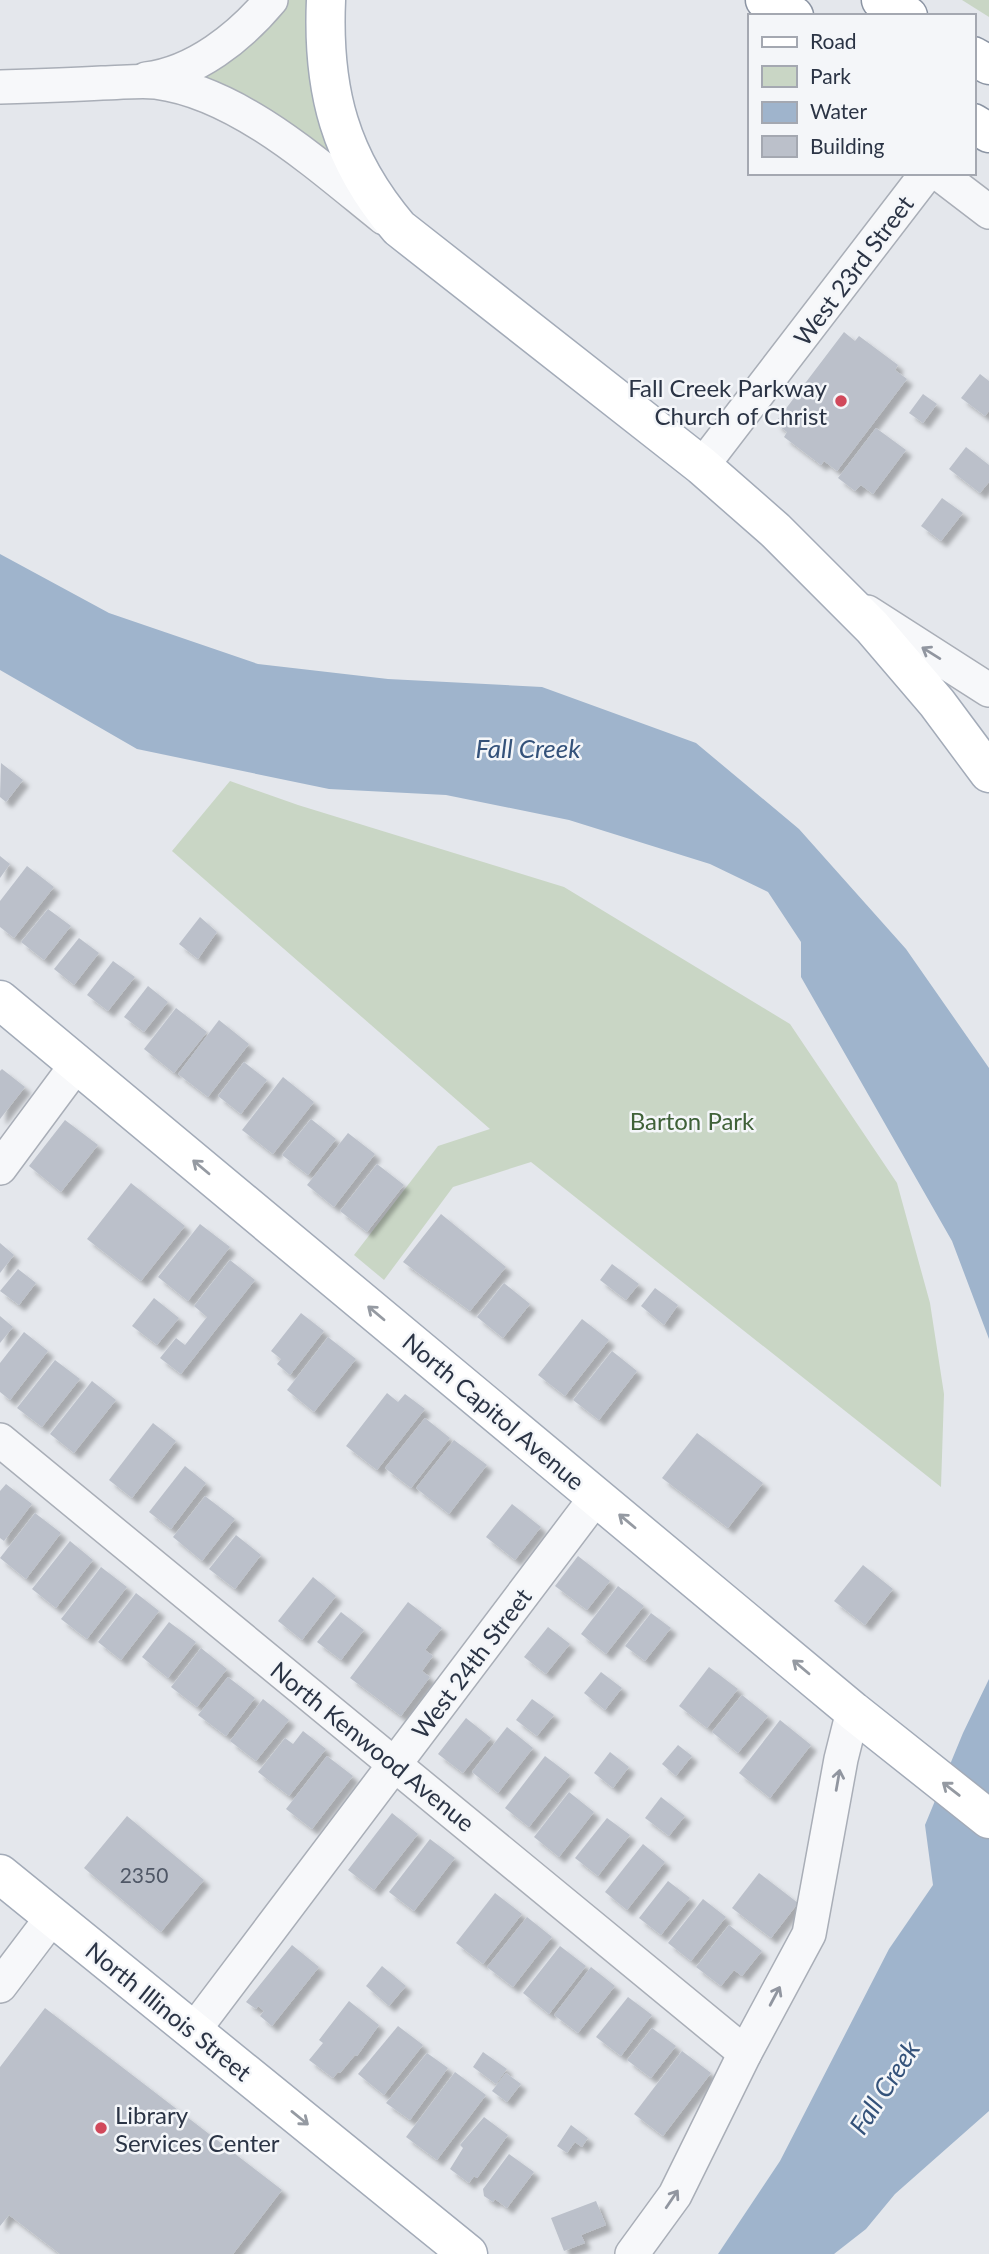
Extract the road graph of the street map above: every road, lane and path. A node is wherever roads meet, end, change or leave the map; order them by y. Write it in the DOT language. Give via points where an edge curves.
graph roads {
  1 [pos="271,0"];
  2 [pos="327,0"];
  3 [pos="765,0"];
  4 [pos="881,0"];
  5 [pos="790,14"];
  6 [pos="905,14"];
  7 [pos="109,83"];
  8 [pos="0,87"];
  9 [pos="924,175"];
  10 [pos="941,175"];
  11 [pos="989,212"];
  12 [pos="407,236"];
  13 [pos="702,466"];
  14 [pos="842,596"];
  15 [pos="989,690"];
  16 [pos="989,774"];
  17 [pos="0,1000"];
  18 [pos="77,1065"];
  19 [pos="0,1168"];
  20 [pos="0,1440"];
  21 [pos="597,1496"];
  22 [pos="853,1711"];
  23 [pos="395,1765"];
  24 [pos="989,1819"];
  25 [pos="0,1874"];
  26 [pos="52,1916"];
  27 [pos="0,1986"];
  28 [pos="194,2030"];
  29 [pos="745,2053"];
  30 [pos="468,2254"];
  31 [pos="632,2254"];
  1 -- 7 [label="street" via="247,27 205,58 151,79"];
  2 -- 12 [label="main road" via="329,76 346,147 379,204"];
  3 -- 5 [label="main road"];
  4 -- 6 [label="main road"];
  7 -- 8 [label="street"];
  7 -- 12 [label="street" via="155,82 221,103 305,156"];
  9 -- 13 [label="street, West 23rd Street"];
  10 -- 11 [label="street"];
  12 -- 13 [label="main road"];
  13 -- 14 [label="main road"];
  15 -- 14 [label="street, one-way"];
  14 -- 16 [label="main road" via="923,686"];
  17 -- 18 [label="main road, North Capitol Avenue"];
  18 -- 19 [label="street"];
  21 -- 18 [label="main road, North Capitol Avenue, one-way"];
  20 -- 23 [label="street, North Kenwood Avenue"];
  22 -- 21 [label="main road, North Capitol Avenue, one-way"];
  21 -- 23 [label="street, West 24th Street"];
  24 -- 22 [label="main road, North Capitol Avenue, one-way"];
  29 -- 22 [label="street, one-way" via="809,1934"];
  23 -- 28 [label="street, West 24th Street"];
  23 -- 29 [label="street, North Kenwood Avenue"];
  25 -- 26 [label="main road, North Illinois Street"];
  26 -- 27 [label="street"];
  26 -- 28 [label="main road, North Illinois Street"];
  28 -- 30 [label="main road, North Illinois Street, one-way"];
  31 -- 29 [label="street, one-way" via="675,2195"];
}
